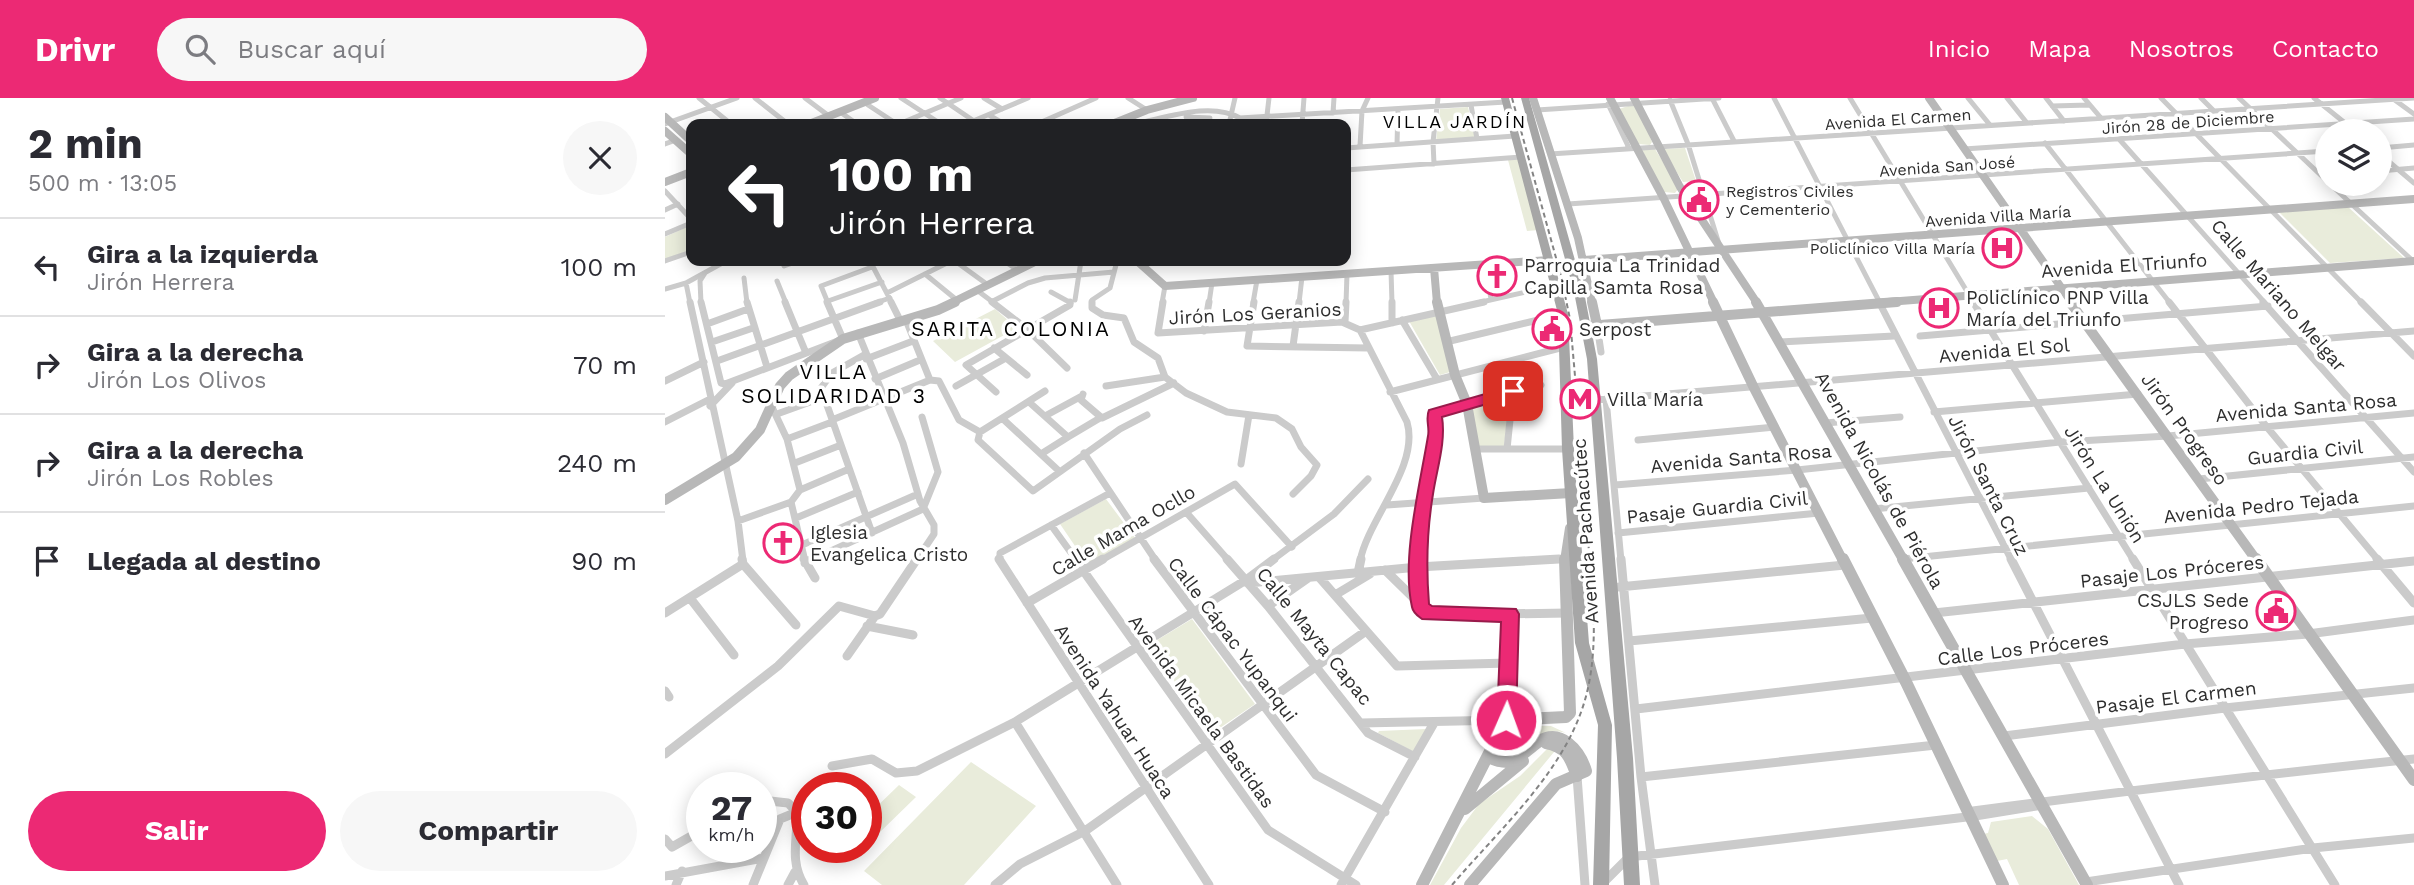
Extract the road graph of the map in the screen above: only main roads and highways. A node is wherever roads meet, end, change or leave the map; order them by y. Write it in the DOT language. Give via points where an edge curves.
graph roads {
  1 [pos="1525,98"];
  2 [pos="1505,100"];
  3 [pos="1547,178"];
  4 [pos="1562,186"];
  5 [pos="1588,282"];
  6 [pos="1580,295"];
  7 [pos="1601,885"];
  8 [pos="1632,885"];
  1 -- 3 [label="main road, Avenida Pachacútec" via="1539,131"];
  2 -- 7 [label="main road, Avenida Pachacútec" via="1563,314 1582,643 1605,725"];
  3 -- 4 [label="main road"];
  3 -- 6 [label="main road, Avenida Pachacútec"];
  5 -- 6 [label="main road"];
  6 -- 8 [label="main road, Avenida Pachacútec" via="1592,326 1601,399"];
}
